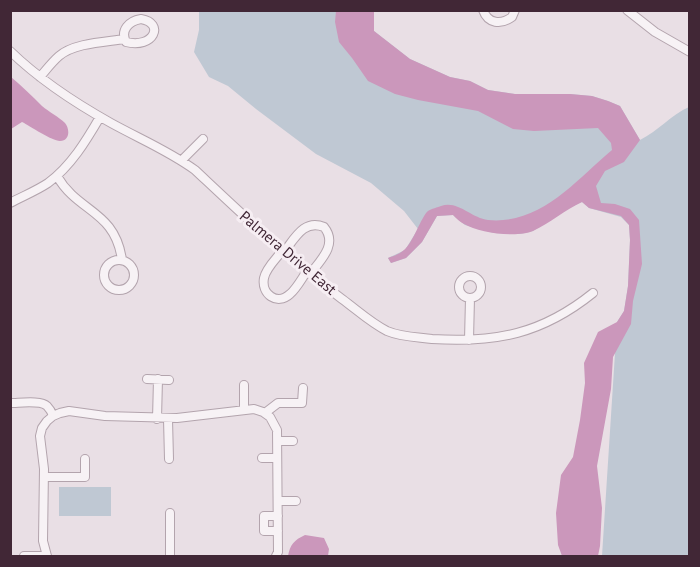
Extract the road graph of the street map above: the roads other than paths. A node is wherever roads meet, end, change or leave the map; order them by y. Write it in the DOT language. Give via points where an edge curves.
graph roads {
  1 [pos="483,10"];
  2 [pos="515,10"];
  3 [pos="627,10"];
  4 [pos="124,39"];
  5 [pos="10,51"];
  6 [pos="690,52"];
  7 [pos="40,77"];
  8 [pos="100,117"];
  9 [pos="203,139"];
  10 [pos="182,160"];
  11 [pos="57,176"];
  12 [pos="10,202"];
  13 [pos="283,251"];
  14 [pos="122,260"];
  15 [pos="309,272"];
  16 [pos="593,293"];
  17 [pos="470,298"];
  18 [pos="469,340"];
  19 [pos="147,379"];
  20 [pos="158,379"];
  21 [pos="169,380"];
  22 [pos="244,385"];
  23 [pos="303,388"];
  24 [pos="10,403"];
  25 [pos="244,410"];
  26 [pos="265,413"];
  27 [pos="50,418"];
  28 [pos="168,418"];
  29 [pos="158,419"];
  30 [pos="278,439"];
  31 [pos="293,441"];
  32 [pos="262,458"];
  33 [pos="278,458"];
  34 [pos="85,459"];
  35 [pos="169,459"];
  36 [pos="44,477"];
  37 [pos="278,501"];
  38 [pos="296,501"];
  39 [pos="170,513"];
  40 [pos="278,516"];
  41 [pos="278,531"];
  42 [pos="24,556"];
  43 [pos="47,556"];
  44 [pos="170,556"];
  45 [pos="276,556"];
  1 -- 2 [label="street" via="495,22 507,21"];
  3 -- 6 [label="street"];
  4 -- 7 [label="street" via="67,50"];
  5 -- 7 [label="street, Palmera Drive East"];
  7 -- 8 [label="street, Palmera Drive East"];
  8 -- 10 [label="street, Palmera Drive East"];
  8 -- 11 [label="street" via="85,143"];
  9 -- 10 [label="street"];
  10 -- 13 [label="street, Palmera Drive East"];
  11 -- 12 [label="street"];
  11 -- 14 [label="street" via="68,192 109,226 119,243"];
  13 -- 15 [label="street, Palmera Drive East"];
  13 -- 15 [label="street" via="265,274 263,285 267,295 277,299 290,295"];
  13 -- 15 [label="street" via="304,228 324,226 329,245"];
  14 -- 14 [label="street" via="132,266 134,278 126,288 115,290 106,284 104,273 110,262"];
  15 -- 18 [label="street, Palmera Drive East" via="387,331 407,337"];
  16 -- 18 [label="street, Palmera Drive East" via="542,326 519,334"];
  17 -- 18 [label="street"];
  19 -- 20 [label="street"];
  20 -- 21 [label="street"];
  20 -- 29 [label="street"];
  22 -- 25 [label="street"];
  23 -- 26 [label="street" via="302,403 278,403"];
  24 -- 27 [label="street" via="40,403 49,408"];
  25 -- 26 [label="street"];
  25 -- 28 [label="street"];
  26 -- 30 [label="street" via="274,423"];
  27 -- 29 [label="street" via="69,411"];
  27 -- 36 [label="street" via="40,436"];
  28 -- 29 [label="street"];
  28 -- 35 [label="street"];
  30 -- 31 [label="street"];
  30 -- 33 [label="street"];
  32 -- 33 [label="street"];
  33 -- 37 [label="street"];
  34 -- 36 [label="street" via="86,477"];
  36 -- 43 [label="street" via="43,541"];
  37 -- 38 [label="street"];
  37 -- 40 [label="street"];
  39 -- 44 [label="street"];
  40 -- 41 [label="street"];
  40 -- 41 [label="street" via="264,516 264,531"];
  41 -- 45 [label="street"];
  42 -- 43 [label="street"];
}
